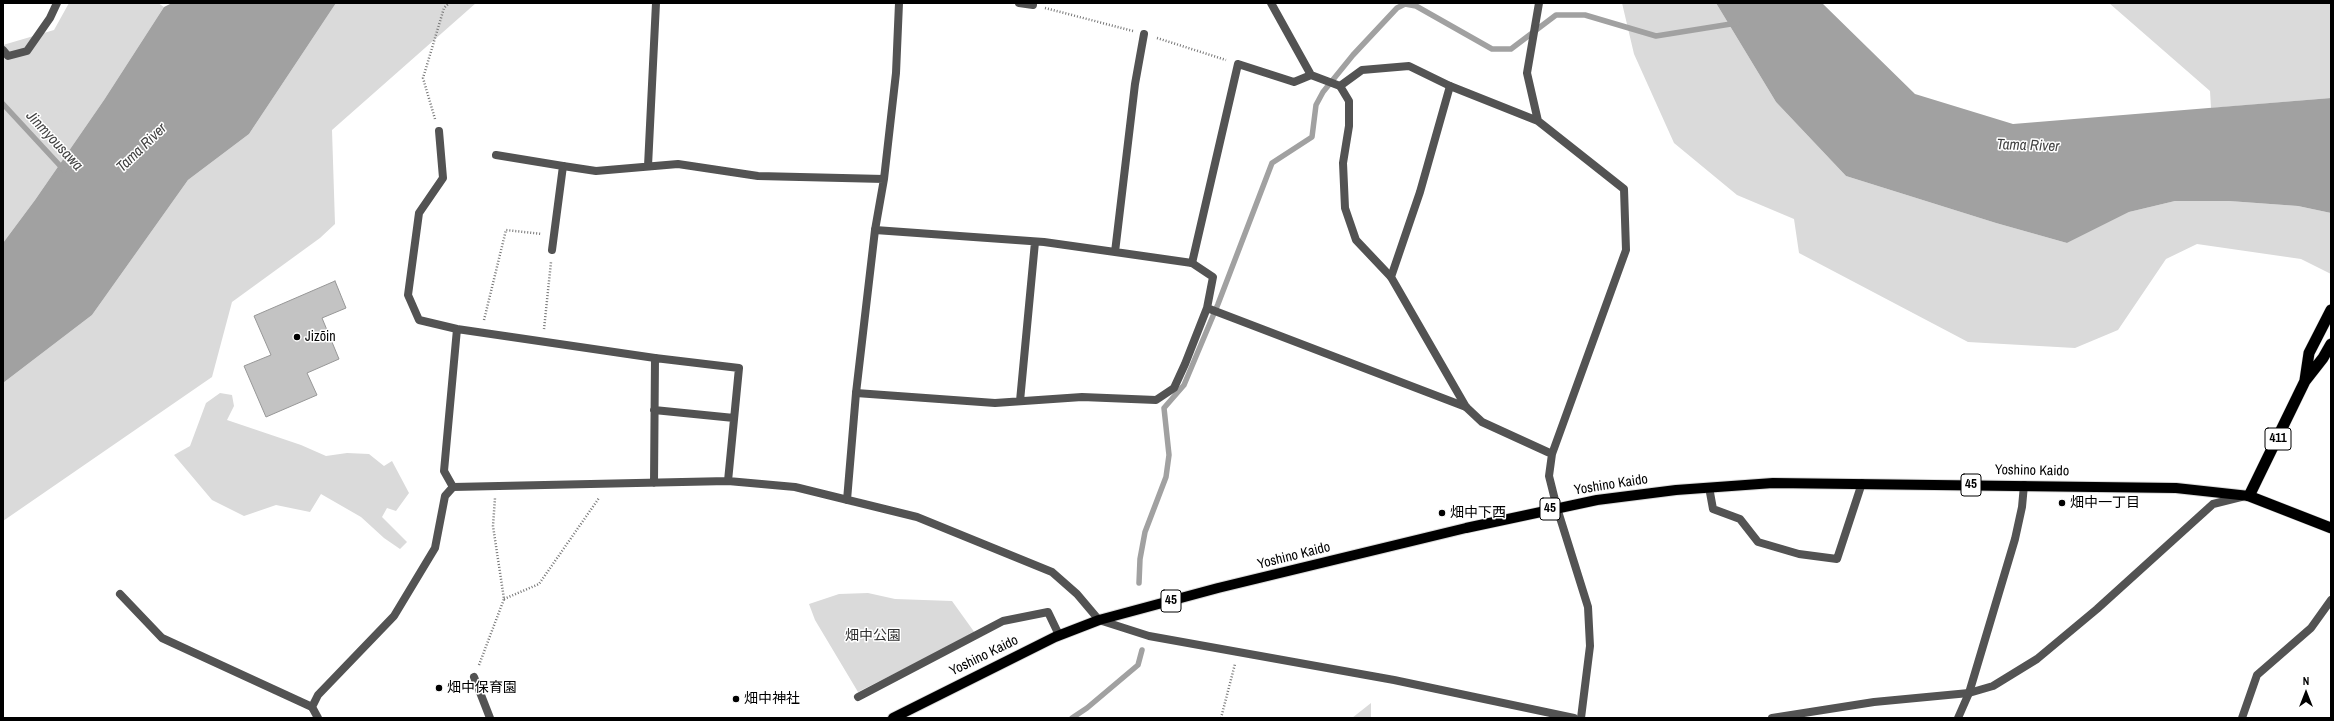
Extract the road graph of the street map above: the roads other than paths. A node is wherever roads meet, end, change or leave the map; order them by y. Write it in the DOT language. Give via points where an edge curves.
graph roads {
  1 [pos="57,3"];
  2 [pos="656,3"];
  3 [pos="899,3"];
  4 [pos="1019,3"];
  5 [pos="1033,3"];
  6 [pos="1271,3"];
  7 [pos="1539,3"];
  8 [pos="1144,34"];
  9 [pos="3,50"];
  10 [pos="1311,75"];
  11 [pos="1340,86"];
  12 [pos="1450,86"];
  13 [pos="1538,121"];
  14 [pos="439,131"];
  15 [pos="496,155"];
  16 [pos="563,166"];
  17 [pos="648,166"];
  18 [pos="884,179"];
  19 [pos="875,230"];
  20 [pos="1035,242"];
  21 [pos="552,250"];
  22 [pos="1115,252"];
  23 [pos="1192,263"];
  24 [pos="1391,277"];
  25 [pos="1206,308"];
  26 [pos="2331,310"];
  27 [pos="457,329"];
  28 [pos="2331,344"];
  29 [pos="655,358"];
  30 [pos="2305,380"];
  31 [pos="856,393"];
  32 [pos="1020,401"];
  33 [pos="1466,407"];
  34 [pos="654,410"];
  35 [pos="734,418"];
  36 [pos="1552,454"];
  37 [pos="728,481"];
  38 [pos="654,483"];
  39 [pos="1862,483"];
  40 [pos="2024,485"];
  41 [pos="453,486"];
  42 [pos="1709,487"];
  43 [pos="2248,496"];
  44 [pos="847,500"];
  45 [pos="1557,508"];
  46 [pos="2331,528"];
  47 [pos="120,594"];
  48 [pos="2331,600"];
  49 [pos="1098,620"];
  50 [pos="1059,635"];
  51 [pos="474,677"];
  52 [pos="1969,693"];
  53 [pos="858,697"];
  54 [pos="312,707"];
  55 [pos="318,718"];
  56 [pos="490,718"];
  57 [pos="893,718"];
  58 [pos="1574,718"];
  59 [pos="1581,718"];
  60 [pos="1772,718"];
  61 [pos="1958,718"];
  62 [pos="2242,718"];
  1 -- 9 [label="street" via="50,18 27,51 8,56"];
  2 -- 17 [label="street"];
  3 -- 18 [label="street" via="896,73"];
  4 -- 5 [label="street"];
  6 -- 10 [label="street"];
  7 -- 13 [label="street" via="1527,73"];
  8 -- 22 [label="street" via="1135,84"];
  10 -- 11 [label="street"];
  10 -- 23 [label="street" via="1294,82 1238,64"];
  11 -- 12 [label="street" via="1362,70 1409,66"];
  11 -- 24 [label="street" via="1348,101 1348,126 1343,163 1345,208 1356,240"];
  12 -- 13 [label="street"];
  12 -- 24 [label="street" via="1420,192"];
  13 -- 36 [label="street" via="1624,189 1626,250"];
  14 -- 27 [label="street" via="443,178 419,213 408,295 419,320"];
  15 -- 16 [label="street"];
  16 -- 17 [label="street" via="596,171"];
  16 -- 21 [label="street"];
  17 -- 18 [label="street" via="678,164 758,176"];
  18 -- 19 [label="street"];
  19 -- 20 [label="street"];
  19 -- 31 [label="street"];
  20 -- 22 [label="street"];
  20 -- 32 [label="street"];
  22 -- 23 [label="street"];
  23 -- 25 [label="street" via="1213,277"];
  24 -- 33 [label="street"];
  25 -- 32 [label="street" via="1174,388 1156,400 1082,397"];
  25 -- 33 [label="street"];
  26 -- 30 [label="highway, 411" via="2309,353"];
  27 -- 29 [label="street"];
  27 -- 41 [label="street" via="444,471"];
  28 -- 30 [label="highway, 411"];
  29 -- 34 [label="street"];
  29 -- 35 [label="street" via="739,368"];
  30 -- 43 [label="highway, 411"];
  31 -- 32 [label="street" via="995,403"];
  31 -- 44 [label="street"];
  33 -- 36 [label="street" via="1482,422"];
  34 -- 35 [label="street"];
  34 -- 38 [label="street"];
  35 -- 37 [label="street"];
  36 -- 45 [label="street" via="1549,476"];
  37 -- 38 [label="street"];
  37 -- 44 [label="street" via="795,487"];
  38 -- 41 [label="street"];
  39 -- 40 [label="main road, Yoshino Kaido / 45"];
  39 -- 42 [label="main road, Yoshino Kaido / 45" via="1773,483"];
  39 -- 42 [label="street" via="1837,559 1798,554 1758,542 1740,519 1713,509"];
  40 -- 43 [label="main road, Yoshino Kaido / 45" via="2193,488"];
  40 -- 52 [label="street" via="2015,539"];
  41 -- 54 [label="street" via="445,496 435,548 394,616 318,695"];
  42 -- 45 [label="main road, Yoshino Kaido / 45" via="1634,494"];
  43 -- 46 [label="highway"];
  43 -- 52 [label="street" via="2213,504 2097,609 2037,659 1993,686"];
  44 -- 49 [label="street" via="917,517 1052,572 1077,594"];
  45 -- 49 [label="main road, Yoshino Kaido / 45" via="1218,588"];
  45 -- 59 [label="street" via="1588,607 1590,646"];
  47 -- 54 [label="street" via="162,638"];
  48 -- 62 [label="street" via="2311,628 2257,675"];
  49 -- 50 [label="main road, Yoshino Kaido / 45"];
  49 -- 58 [label="street" via="1149,636 1394,680"];
  50 -- 53 [label="street" via="1048,612 1003,621"];
  50 -- 57 [label="main road, Yoshino Kaido / 45"];
  51 -- 56 [label="street"];
  52 -- 60 [label="street" via="1874,702"];
  52 -- 61 [label="street"];
  54 -- 55 [label="street"];
}
